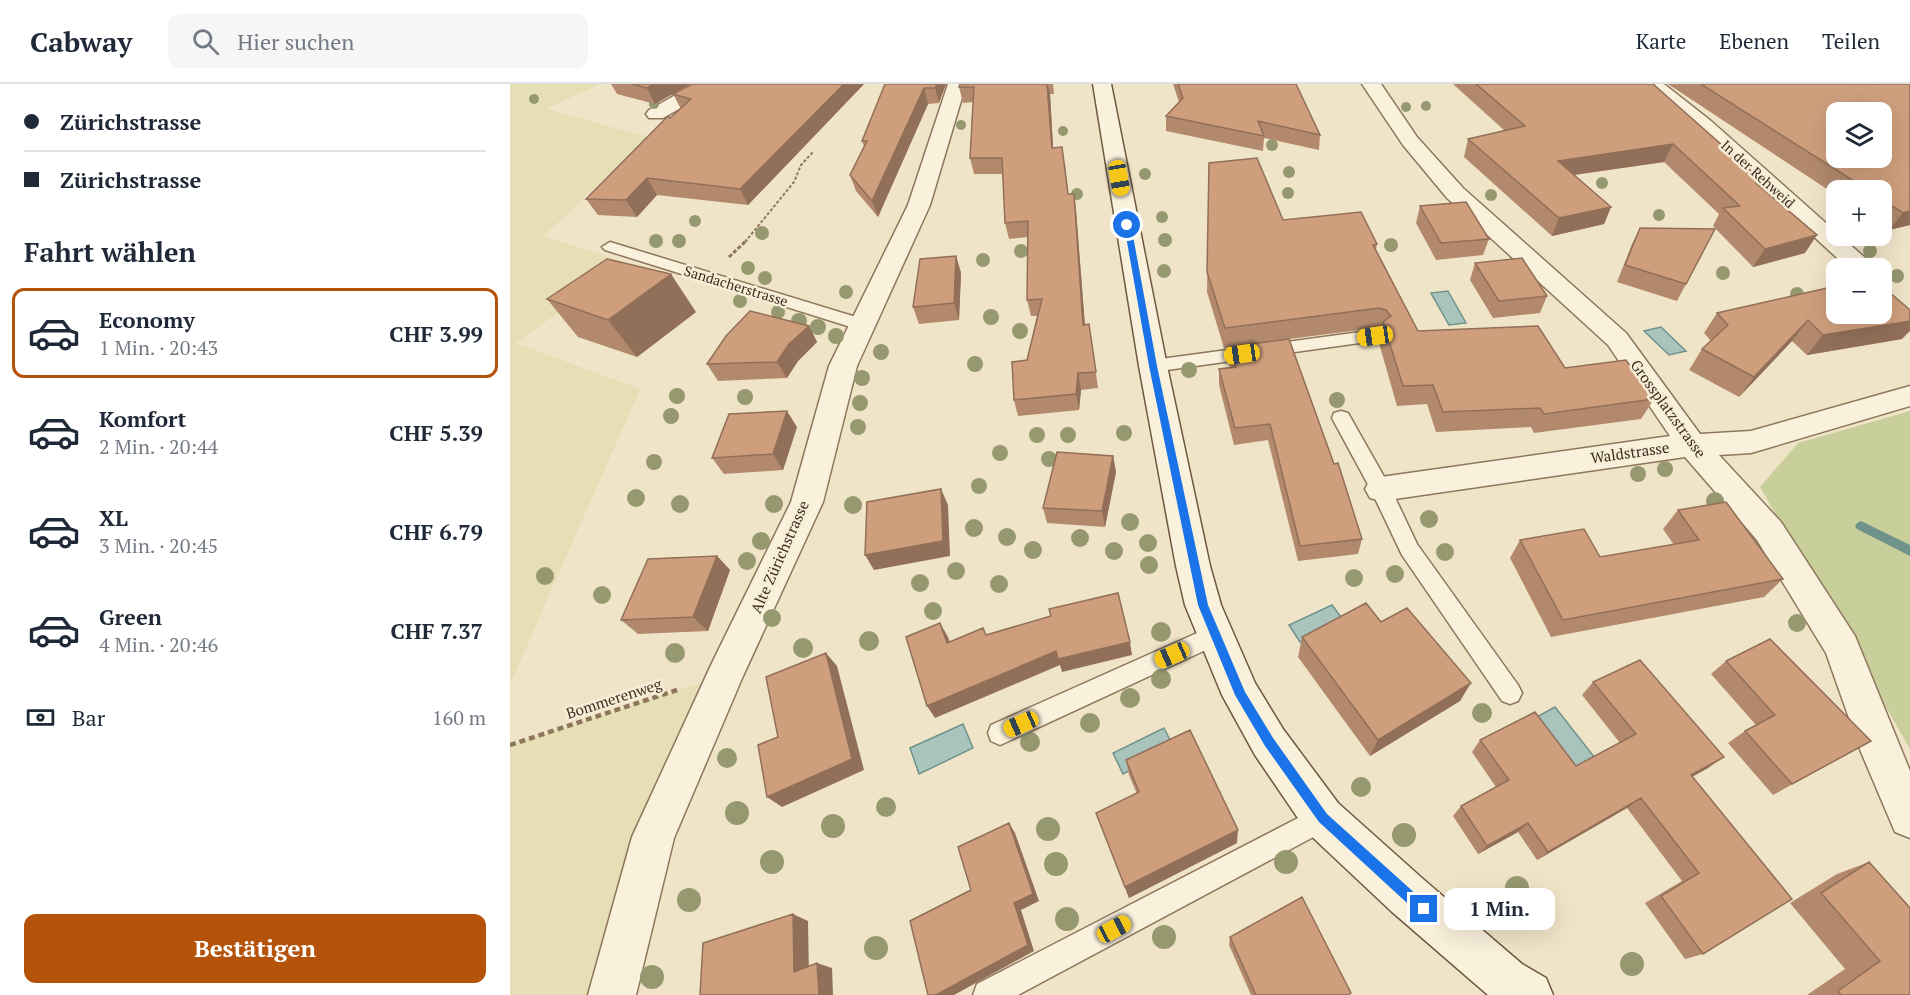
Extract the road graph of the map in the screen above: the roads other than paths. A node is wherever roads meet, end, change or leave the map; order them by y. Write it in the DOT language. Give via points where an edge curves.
graph roads {
  1 [pos="709,84"];
  2 [pos="957,84"];
  3 [pos="1102,84"];
  4 [pos="1371,84"];
  5 [pos="1652,84"];
  6 [pos="656,114"];
  7 [pos="610,247"];
  8 [pos="1851,258"];
  9 [pos="862,325"];
  10 [pos="1375,336"];
  11 [pos="1153,366"];
  12 [pos="1910,396"];
  13 [pos="1341,418"];
  14 [pos="1692,446"];
  15 [pos="1381,489"];
  16 [pos="1215,635"];
  17 [pos="1510,693"];
  18 [pos="1000,733"];
  19 [pos="1910,817"];
  20 [pos="1323,818"];
  21 [pos="1511,990"];
  22 [pos="612,995"];
  23 [pos="988,995"];
  1 -- 6 [label="street"];
  2 -- 9 [label="street, Alte Zürichstrasse" via="919,205"];
  3 -- 11 [label="street"];
  4 -- 14 [label="street, Grossplatzstrasse" via="1410,141 1455,193 1617,339"];
  5 -- 8 [label="street, In der Rehweid" via="1704,125"];
  7 -- 9 [label="lane, Sandacherstrasse"];
  9 -- 22 [label="street, Alte Zürichstrasse" via="843,366 807,502 653,837"];
  10 -- 11 [label="lane"];
  11 -- 16 [label="street" via="1193,566"];
  12 -- 14 [label="street, Waldstrasse" via="1751,442"];
  13 -- 15 [label="lane"];
  14 -- 15 [label="street, Waldstrasse"];
  14 -- 19 [label="street, Grossplatzstrasse" via="1769,531 1842,646"];
  15 -- 17 [label="lane" via="1408,549"];
  16 -- 18 [label="lane"];
  16 -- 20 [label="street" via="1240,695"];
  20 -- 21 [label="street"];
  20 -- 23 [label="lane"];
}
